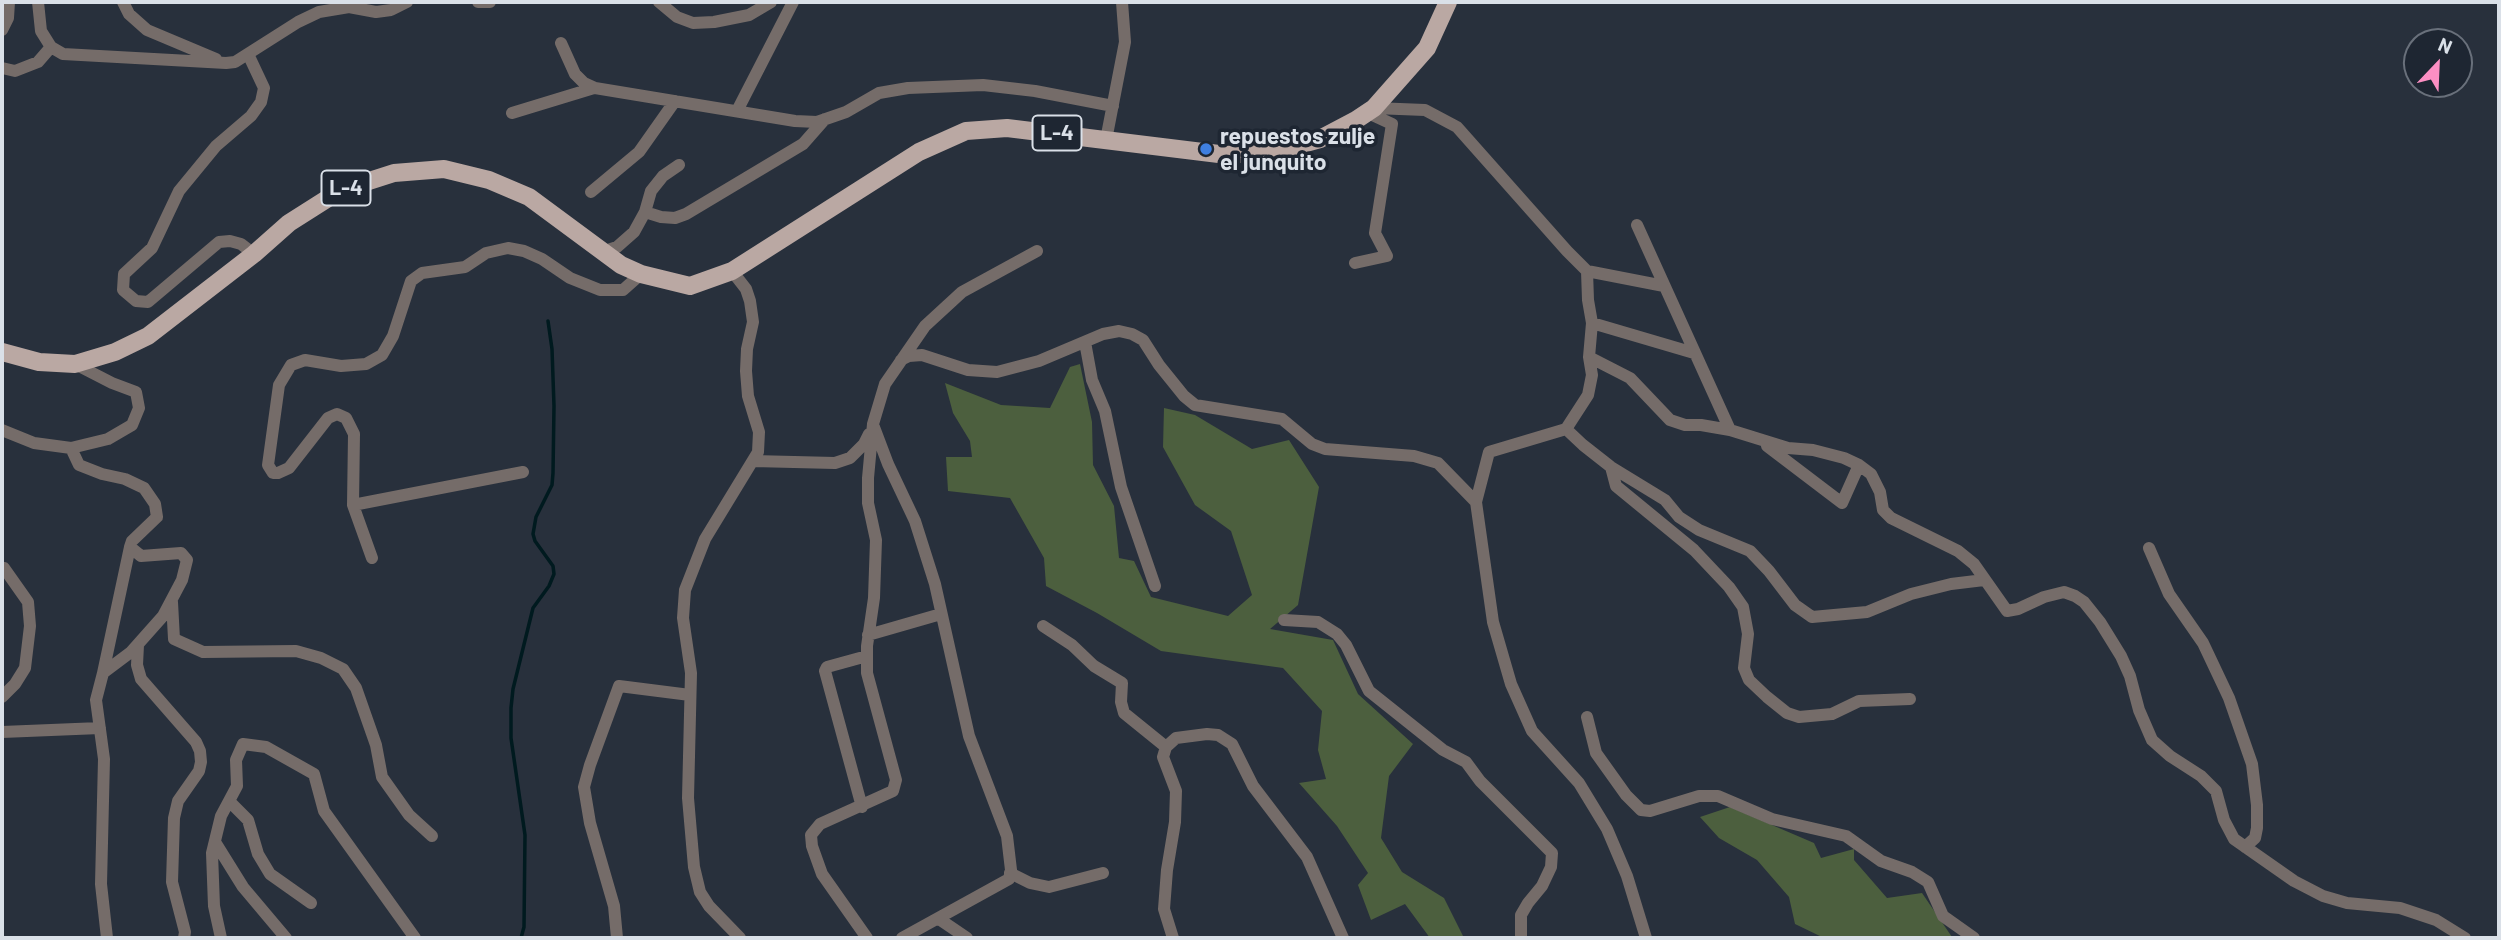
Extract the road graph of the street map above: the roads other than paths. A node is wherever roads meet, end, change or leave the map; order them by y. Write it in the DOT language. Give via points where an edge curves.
graph roads {
  1 [pos="9,2"];
  2 [pos="38,2"];
  3 [pos="123,2"];
  4 [pos="407,2"];
  5 [pos="478,2"];
  6 [pos="490,2"];
  7 [pos="659,2"];
  8 [pos="771,2"];
  9 [pos="793,2"];
  10 [pos="1122,2"];
  11 [pos="1448,2"];
  12 [pos="2,30"];
  13 [pos="561,43"];
  14 [pos="51,47"];
  15 [pos="248,54"];
  16 [pos="226,63"];
  17 [pos="2,68"];
  18 [pos="595,88"];
  19 [pos="675,101"];
  20 [pos="1113,106"];
  21 [pos="1370,110"];
  22 [pos="737,111"];
  23 [pos="512,113"];
  24 [pos="825,119"];
  25 [pos="1106,140"];
  26 [pos="679,165"];
  27 [pos="591,192"];
  28 [pos="645,212"];
  29 [pos="1637,225"];
  30 [pos="1037,251"];
  31 [pos="602,252"];
  32 [pos="254,254"];
  33 [pos="1355,263"];
  34 [pos="732,271"];
  35 [pos="1587,271"];
  36 [pos="641,274"];
  37 [pos="1664,286"];
  38 [pos="1592,323"];
  39 [pos="1085,342"];
  40 [pos="2,352"];
  41 [pos="1694,353"];
  42 [pos="1589,357"];
  43 [pos="901,360"];
  44 [pos="75,364"];
  45 [pos="873,424"];
  46 [pos="1566,429"];
  47 [pos="2,430"];
  48 [pos="1730,430"];
  49 [pos="1761,441"];
  50 [pos="71,447"];
  51 [pos="754,461"];
  52 [pos="1859,465"];
  53 [pos="1611,467"];
  54 [pos="523,472"];
  55 [pos="1476,502"];
  56 [pos="353,505"];
  57 [pos="130,547"];
  58 [pos="2149,548"];
  59 [pos="372,558"];
  60 [pos="4,569"];
  61 [pos="1984,580"];
  62 [pos="1155,586"];
  63 [pos="172,599"];
  64 [pos="941,614"];
  65 [pos="1284,620"];
  66 [pos="1043,626"];
  67 [pos="868,635"];
  68 [pos="138,645"];
  69 [pos="867,656"];
  70 [pos="103,673"];
  71 [pos="690,695"];
  72 [pos="2,697"];
  73 [pos="1910,699"];
  74 [pos="1587,717"];
  75 [pos="100,728"];
  76 [pos="2,732"];
  77 [pos="1166,747"];
  78 [pos="229,801"];
  79 [pos="862,807"];
  80 [pos="432,836"];
  81 [pos="215,842"];
  82 [pos="2245,847"];
  83 [pos="1010,873"];
  84 [pos="1103,873"];
  85 [pos="312,903"];
  86 [pos="939,919"];
  87 [pos="107,938"];
  88 [pos="184,938"];
  89 [pos="221,938"];
  90 [pos="286,938"];
  91 [pos="415,938"];
  92 [pos="617,938"];
  93 [pos="740,938"];
  94 [pos="867,938"];
  95 [pos="902,938"];
  96 [pos="967,938"];
  97 [pos="1173,938"];
  98 [pos="1343,938"];
  99 [pos="1521,938"];
  100 [pos="1646,938"];
  101 [pos="1973,938"];
  102 [pos="2465,938"];
  1 -- 12 [label="street"];
  2 -- 14 [label="street" via="41,31"];
  3 -- 16 [label="street" via="147,30"];
  4 -- 15 [label="street" via="376,12 349,8 319,12"];
  5 -- 6 [label="street"];
  7 -- 8 [label="street" via="693,23 749,15"];
  9 -- 22 [label="street"];
  10 -- 20 [label="street" via="1125,42"];
  11 -- 21 [label="main road, L-4" via="1427,48"];
  13 -- 18 [label="street" via="575,75"];
  14 -- 16 [label="street" via="63,54"];
  14 -- 17 [label="street" via="38,62 15,71"];
  15 -- 16 [label="street"];
  15 -- 32 [label="street" via="264,88 261,102 179,191 152,248 124,274 123,290 136,301 148,302 219,242 241,244"];
  18 -- 19 [label="street"];
  18 -- 23 [label="street"];
  19 -- 22 [label="street"];
  19 -- 27 [label="street" via="639,152"];
  20 -- 24 [label="street" via="971,85 879,93"];
  20 -- 25 [label="street"];
  21 -- 25 [label="main road, L-4" via="1320,139 1277,151 1227,155"];
  21 -- 33 [label="street" via="1392,124 1375,233 1387,256"];
  21 -- 35 [label="street" via="1425,110 1457,127"];
  22 -- 24 [label="street" via="795,121"];
  24 -- 28 [label="street" via="803,144 686,214 675,218"];
  25 -- 34 [label="main road, L-4" via="1007,128 967,131 919,152"];
  26 -- 28 [label="street" via="651,191"];
  28 -- 31 [label="street" via="634,232 617,247"];
  29 -- 37 [label="street"];
  30 -- 43 [label="street" via="962,292 925,326"];
  31 -- 32 [label="main road, L-4" via="529,197 489,180 444,169 394,173 341,190 289,223"];
  31 -- 36 [label="main road, L-4"];
  32 -- 44 [label="main road, L-4" via="148,337"];
  34 -- 36 [label="main road, L-4" via="690,286"];
  34 -- 51 [label="street" via="746,289 753,322 746,371 759,432"];
  35 -- 37 [label="street"];
  35 -- 38 [label="street"];
  36 -- 56 [label="street" via="623,290 600,290 524,251 508,248 486,253 465,267 422,273 411,281 382,355 366,364 341,366 305,360 291,366 279,385 268,465 273,473 289,468 328,418 337,414 346,418 354,434"];
  37 -- 41 [label="street"];
  38 -- 41 [label="street"];
  38 -- 42 [label="street"];
  39 -- 43 [label="street" via="997,372 968,370 922,355"];
  39 -- 55 [label="street" via="1119,331 1132,334 1143,340 1195,405 1282,419 1303,438 1325,449 1414,456 1438,463"];
  39 -- 62 [label="street" via="1121,487"];
  40 -- 44 [label="main road, L-4" via="39,362"];
  41 -- 48 [label="street"];
  42 -- 46 [label="street" via="1588,395"];
  42 -- 48 [label="street" via="1630,378 1670,419"];
  43 -- 45 [label="street" via="885,384"];
  44 -- 50 [label="street" via="136,392 139,408 132,425 108,439"];
  45 -- 51 [label="street" via="864,444 850,458 835,463"];
  45 -- 64 [label="street" via="915,520"];
  45 -- 67 [label="street" via="868,503 876,540"];
  46 -- 53 [label="street"];
  46 -- 55 [label="street" via="1489,452"];
  47 -- 50 [label="street" via="34,443"];
  48 -- 49 [label="street"];
  49 -- 52 [label="street" via="1813,450"];
  49 -- 52 [label="street" via="1842,503"];
  50 -- 57 [label="street" via="79,465 144,488 155,503 157,517"];
  51 -- 71 [label="street" via="705,539 685,590"];
  52 -- 61 [label="street" via="1871,474 1883,509 1891,518 1958,551"];
  53 -- 61 [label="street" via="1665,500 1699,530 1750,551 1795,605 1812,617 1867,612 1911,594"];
  53 -- 73 [label="street" via="1616,486 1694,550 1729,587 1743,607 1748,634 1744,668 1749,680 1787,713 1798,718 1832,714 1859,701"];
  54 -- 56 [label="street"];
  55 -- 100 [label="street" via="1493,622 1511,684 1532,731 1579,783 1607,829"];
  56 -- 59 [label="street"];
  57 -- 63 [label="street" via="141,556 181,553 187,560"];
  57 -- 70 [label="street"];
  58 -- 82 [label="street" via="2169,594 2208,654 2229,698 2252,764 2256,828 2255,838"];
  60 -- 72 [label="street" via="28,603 30,626 25,668"];
  61 -- 82 [label="street" via="2007,611 2064,592 2084,602 2121,656 2152,740 2216,791 2224,820 2234,839"];
  63 -- 68 [label="street"];
  63 -- 80 [label="street" via="174,639 203,652 296,651 343,669 356,688 382,777 409,815"];
  64 -- 67 [label="street"];
  64 -- 83 [label="street" via="969,736 1007,836"];
  65 -- 99 [label="street" via="1318,622 1338,634 1369,691 1443,750 1466,762 1552,853 1542,886 1521,915"];
  66 -- 77 [label="street" via="1122,683 1124,713"];
  67 -- 69 [label="street"];
  68 -- 70 [label="street"];
  68 -- 88 [label="street" via="141,679 200,751 199,771 178,801 174,818 172,882"];
  69 -- 79 [label="street" via="867,673 897,780 893,791"];
  69 -- 79 [label="street" via="825,671"];
  70 -- 75 [label="street" via="96,700"];
  71 -- 92 [label="street" via="619,685 590,765 584,787 614,905"];
  71 -- 93 [label="street" via="688,799 694,867 709,906"];
  74 -- 101 [label="street" via="1596,753 1641,810 1718,796 1772,819 1846,835 1881,861 1928,883 1943,916"];
  75 -- 76 [label="street"];
  75 -- 87 [label="street" via="104,759 101,884"];
  77 -- 97 [label="street" via="1163,757 1176,791 1164,909"];
  77 -- 98 [label="street" via="1176,738 1207,734 1232,744 1253,786 1307,857"];
  78 -- 81 [label="street"];
  78 -- 85 [label="street" via="248,820 258,854 270,874"];
  78 -- 91 [label="street" via="237,786 236,760 243,744 266,747 314,774 324,811"];
  79 -- 94 [label="street" via="820,824 811,835 811,846 822,874"];
  81 -- 89 [label="street" via="214,905"];
  81 -- 90 [label="street" via="243,887"];
  82 -- 102 [label="street" via="2323,896 2400,908 2436,920"];
  83 -- 84 [label="street" via="1049,887"];
  83 -- 86 [label="street" via="1009,879"];
  86 -- 95 [label="street"];
  86 -- 96 [label="street"];
}
